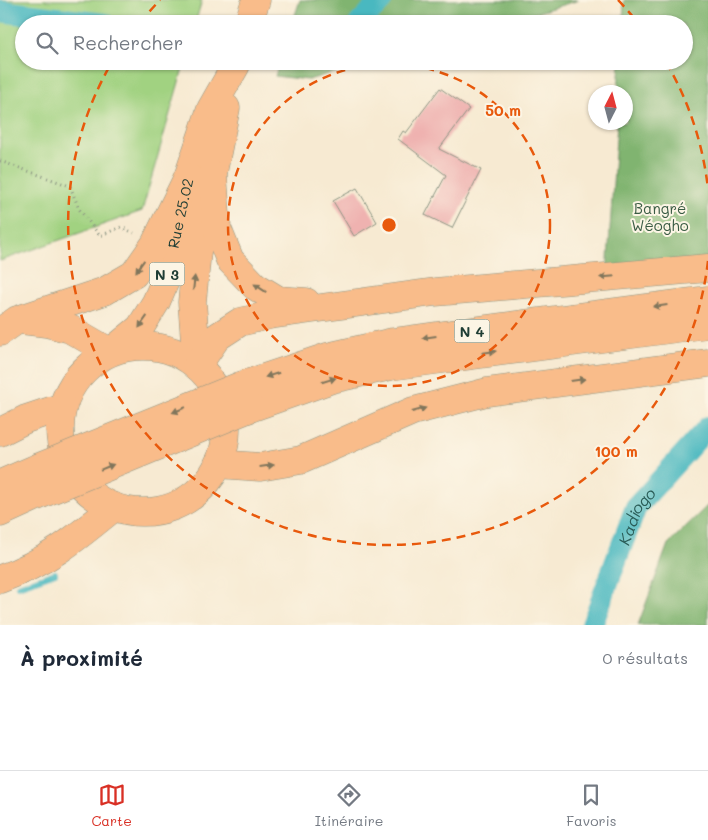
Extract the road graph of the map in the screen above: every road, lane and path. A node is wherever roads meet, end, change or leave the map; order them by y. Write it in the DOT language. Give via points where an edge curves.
graph roads {
  1 [pos="234,70"];
  2 [pos="0,161"];
  3 [pos="200,176"];
  4 [pos="155,244"];
  5 [pos="708,268"];
  6 [pos="708,300"];
  7 [pos="357,303"];
  8 [pos="708,324"];
  9 [pos="9,326"];
  10 [pos="110,352"];
  11 [pos="708,363"];
  12 [pos="197,366"];
  13 [pos="245,397"];
  14 [pos="62,407"];
  15 [pos="0,432"];
  16 [pos="218,464"];
  17 [pos="41,480"];
  18 [pos="0,484"];
  19 [pos="114,507"];
  20 [pos="0,512"];
  21 [pos="0,579"];
  1 -- 3 [label="main road, Rue 25.02 / N 3"];
  2 -- 4 [label="path" via="70,186 79,209 100,236 121,227"];
  3 -- 4 [label="main road"];
  7 -- 3 [label="main road, one-way" via="278,300 256,286 230,260"];
  3 -- 10 [label="main road, Rue 25.02 / N 3, one-way" via="156,302 140,328"];
  12 -- 3 [label="main road, Rue 25.02 / N 3, one-way" via="192,302"];
  4 -- 9 [label="main road, one-way" via="134,274 105,291"];
  5 -- 7 [label="main road, one-way" via="435,292"];
  6 -- 13 [label="main road, N 4, one-way" via="392,342 327,357"];
  7 -- 12 [label="main road" via="240,322 217,337"];
  13 -- 8 [label="main road, N 4, one-way" via="392,366"];
  9 -- 10 [label="main road" via="46,323 70,330"];
  10 -- 12 [label="main road, N 3" via="144,346 172,352"];
  10 -- 14 [label="main road, N 3" via="92,363 74,383"];
  16 -- 11 [label="main road, one-way" via="260,467 302,460 413,411 487,392"];
  12 -- 16 [label="main road, N 3" via="221,401 226,422 225,444"];
  13 -- 17 [label="main road, N 4, bridge"];
  14 -- 15 [label="main road"];
  14 -- 19 [label="main road, N 3" via="59,431 64,456 75,478 92,495"];
  16 -- 19 [label="main road, N 3" via="205,485 186,501 163,510 138,512"];
  17 -- 18 [label="main road, N 4"];
  17 -- 20 [label="main road, N 4"];
  19 -- 21 [label="main road" via="48,558"];
}
